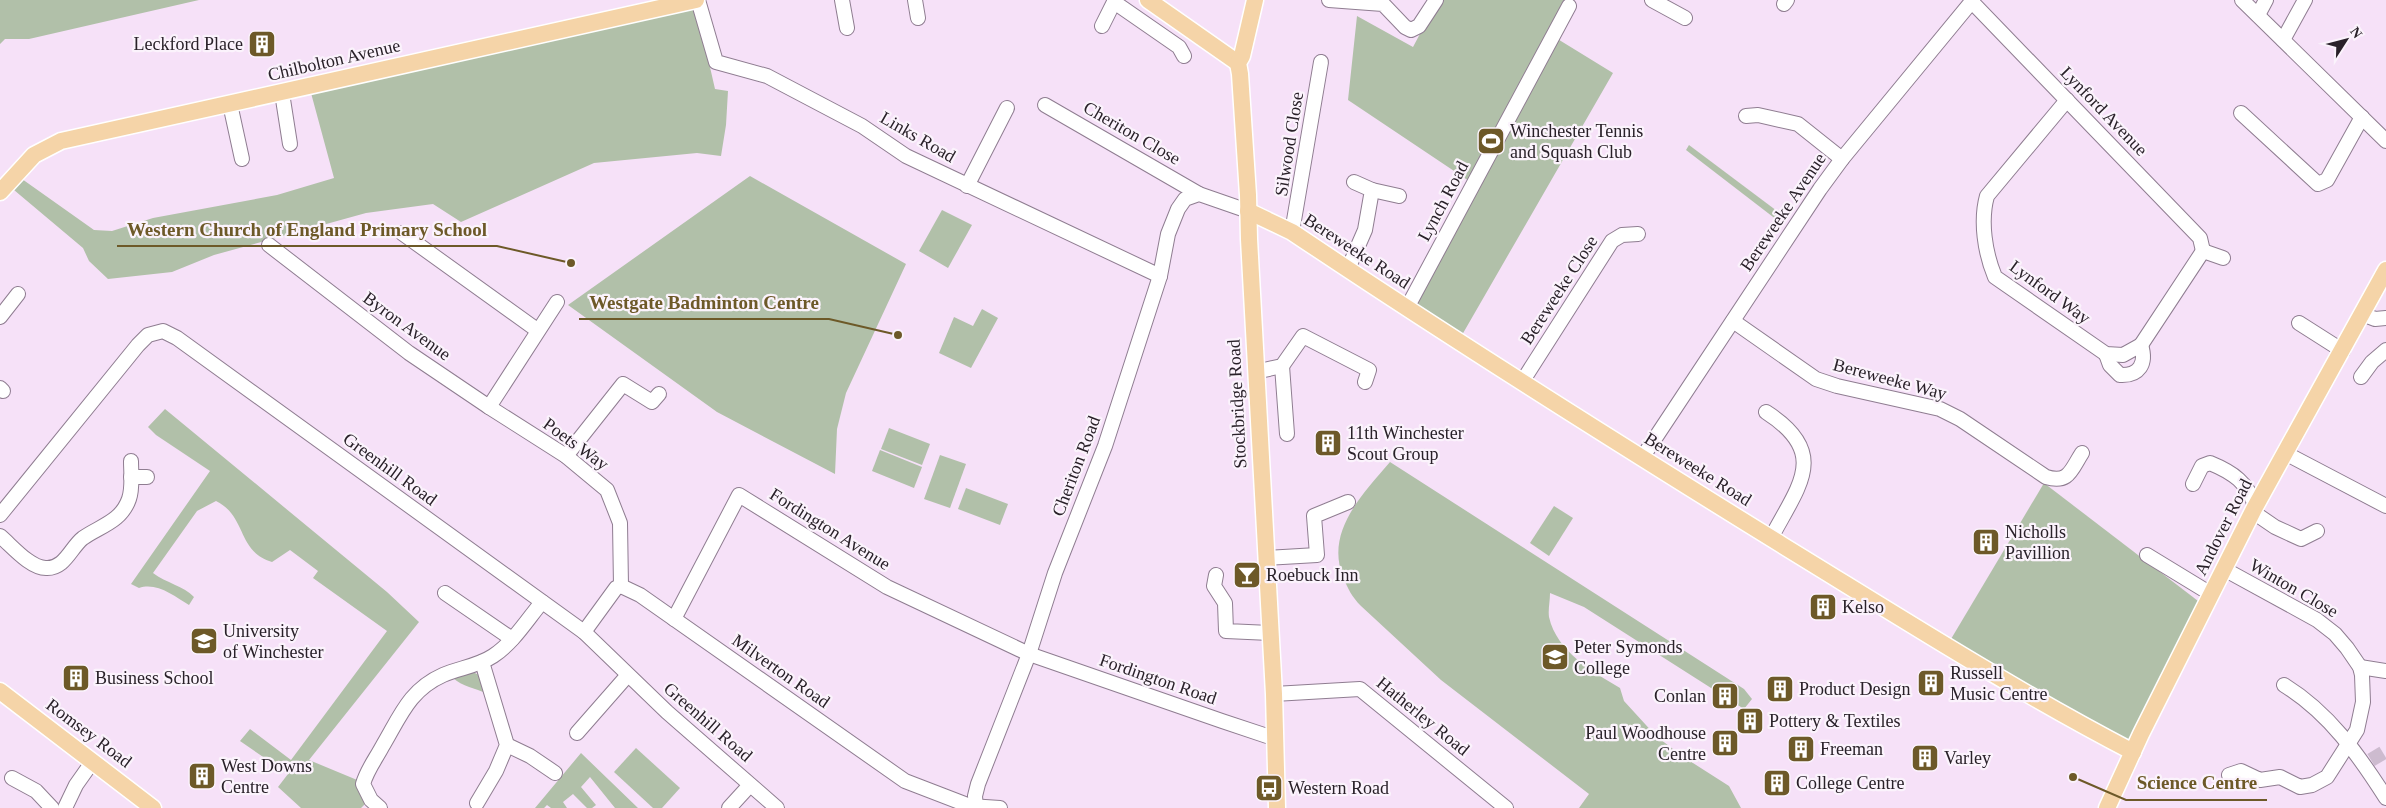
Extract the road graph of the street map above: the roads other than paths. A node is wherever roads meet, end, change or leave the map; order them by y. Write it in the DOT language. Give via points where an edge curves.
graph roads {
  1 [pos="697,0"];
  2 [pos="842,0"];
  3 [pos="914,0"];
  4 [pos="1148,0"];
  5 [pos="1255,0"];
  6 [pos="1329,0"];
  7 [pos="1436,0"];
  8 [pos="1652,0"];
  9 [pos="2242,0"];
  10 [pos="2266,0"];
  11 [pos="2305,0"];
  12 [pos="1115,1"];
  13 [pos="1972,1"];
  14 [pos="1569,6"];
  15 [pos="2258,15"];
  16 [pos="918,18"];
  17 [pos="1685,18"];
  18 [pos="1102,26"];
  19 [pos="848,28"];
  20 [pos="2283,40"];
  21 [pos="1184,56"];
  22 [pos="1321,62"];
  23 [pos="1238,63"];
  24 [pos="282,93"];
  25 [pos="2067,100"];
  26 [pos="230,104"];
  27 [pos="1045,105"];
  28 [pos="1008,108"];
  29 [pos="2241,113"];
  30 [pos="1746,116"];
  31 [pos="2362,117"];
  32 [pos="2386,141"];
  33 [pos="290,144"];
  34 [pos="242,159"];
  35 [pos="1842,159"];
  36 [pos="1354,182"];
  37 [pos="967,186"];
  38 [pos="1372,190"];
  39 [pos="0,192"];
  40 [pos="1200,194"];
  41 [pos="1399,196"];
  42 [pos="1248,211"];
  43 [pos="402,232"];
  44 [pos="1292,232"];
  45 [pos="1638,234"];
  46 [pos="278,247"];
  47 [pos="2203,251"];
  48 [pos="2223,258"];
  49 [pos="1348,269"];
  50 [pos="2386,270"];
  51 [pos="1160,276"];
  52 [pos="18,294"];
  53 [pos="557,302"];
  54 [pos="1407,308"];
  55 [pos="2362,314"];
  56 [pos="0,317"];
  57 [pos="2386,318"];
  58 [pos="1733,321"];
  59 [pos="2299,323"];
  60 [pos="537,330"];
  61 [pos="2141,345"];
  62 [pos="2343,350"];
  63 [pos="2386,350"];
  64 [pos="2106,354"];
  65 [pos="1282,366"];
  66 [pos="1255,372"];
  67 [pos="2361,377"];
  68 [pos="1365,382"];
  69 [pos="1522,382"];
  70 [pos="659,394"];
  71 [pos="488,407"];
  72 [pos="1766,412"];
  73 [pos="517,425"];
  74 [pos="1287,434"];
  75 [pos="2285,452"];
  76 [pos="2082,453"];
  77 [pos="566,456"];
  78 [pos="1642,458"];
  79 [pos="131,460"];
  80 [pos="131,477"];
  81 [pos="147,477"];
  82 [pos="2193,484"];
  83 [pos="1348,502"];
  84 [pos="2386,506"];
  85 [pos="2254,509"];
  86 [pos="0,515"];
  87 [pos="2317,531"];
  88 [pos="0,536"];
  89 [pos="1771,538"];
  90 [pos="2147,555"];
  91 [pos="1266,558"];
  92 [pos="2224,569"];
  93 [pos="1216,574"];
  94 [pos="621,586"];
  95 [pos="445,593"];
  96 [pos="2211,594"];
  97 [pos="542,602"];
  98 [pos="674,619"];
  99 [pos="584,632"];
  100 [pos="1270,633"];
  101 [pos="512,639"];
  102 [pos="1029,654"];
  103 [pos="482,662"];
  104 [pos="2360,667"];
  105 [pos="2386,671"];
  106 [pos="627,676"];
  107 [pos="2284,685"];
  108 [pos="0,691"];
  109 [pos="1274,694"];
  110 [pos="577,733"];
  111 [pos="1274,735"];
  112 [pos="2350,744"];
  113 [pos="507,745"];
  114 [pos="2133,752"];
  115 [pos="93,761"];
  116 [pos="555,774"];
  117 [pos="2229,775"];
  118 [pos="12,778"];
  119 [pos="750,785"];
  120 [pos="2386,798"];
  121 [pos="478,803"];
  122 [pos="977,807"];
  123 [pos="52,808"];
  124 [pos="65,808"];
  125 [pos="153,808"];
  126 [pos="380,808"];
  127 [pos="729,808"];
  128 [pos="777,808"];
  129 [pos="1000,808"];
  130 [pos="1277,808"];
  131 [pos="1506,808"];
  132 [pos="2107,808"];
  1 -- 24 [label="main road, Chilbolton Avenue"];
  1 -- 37 [label="street, Links Road" via="716,62 767,76 862,126 906,156"];
  2 -- 19 [label="street"];
  3 -- 16 [label="street"];
  4 -- 23 [label="main road"];
  5 -- 23 [label="main road, Stockbridge Road"];
  6 -- 7 [label="street" via="1384,4 1411,30 1419,26"];
  8 -- 17 [label="street"];
  9 -- 15 [label="street"];
  10 -- 15 [label="street"];
  11 -- 20 [label="street"];
  12 -- 18 [label="street"];
  12 -- 21 [label="street" via="1179,47"];
  13 -- 25 [label="street, Lynford Avenue"];
  13 -- 35 [label="street, Bereweeke Avenue"];
  14 -- 54 [label="street, Lynch Road"];
  15 -- 20 [label="street"];
  20 -- 31 [label="street"];
  22 -- 44 [label="street, Silwood Close"];
  23 -- 42 [label="main road, Stockbridge Road"];
  24 -- 26 [label="main road, Chilbolton Avenue"];
  24 -- 33 [label="street"];
  25 -- 47 [label="street, Lynford Avenue" via="2200,238"];
  25 -- 64 [label="street, Lynford Way" via="1987,196 1984,207 1990,266 1995,277"];
  26 -- 34 [label="street"];
  26 -- 39 [label="main road, Chilbolton Avenue" via="53,144 34,155"];
  27 -- 40 [label="street, Cheriton Close"];
  28 -- 37 [label="street"];
  29 -- 31 [label="street" via="2318,184 2326,180"];
  30 -- 35 [label="street" via="1798,124"];
  31 -- 32 [label="street"];
  35 -- 58 [label="street, Bereweeke Avenue"];
  36 -- 38 [label="street"];
  37 -- 51 [label="street, Links Road"];
  38 -- 41 [label="street"];
  38 -- 49 [label="street" via="1365,230"];
  40 -- 42 [label="street"];
  40 -- 51 [label="street, Cheriton Road" via="1185,199 1178,209 1168,234"];
  42 -- 44 [label="main road, Bereweeke Road"];
  42 -- 66 [label="main road, Stockbridge Road"];
  43 -- 60 [label="street"];
  44 -- 49 [label="main road, Bereweeke Road"];
  45 -- 69 [label="street, Bereweeke Close" via="1622,235 1612,241"];
  46 -- 71 [label="street, Byron Avenue" via="409,353"];
  47 -- 48 [label="street"];
  47 -- 61 [label="street"];
  49 -- 54 [label="main road, Bereweeke Road"];
  50 -- 55 [label="main road, Andover Road"];
  51 -- 102 [label="street, Cheriton Road" via="1105,446"];
  52 -- 56 [label="street"];
  53 -- 60 [label="street"];
  54 -- 69 [label="main road, Bereweeke Road"];
  55 -- 57 [label="street" via="2375,320"];
  55 -- 62 [label="main road, Andover Road"];
  58 -- 76 [label="street, Bereweeke Way" via="1816,379 1940,409 2046,477 2058,481 2066,477"];
  58 -- 78 [label="street, Bereweeke Avenue"];
  59 -- 62 [label="street"];
  60 -- 71 [label="street"];
  61 -- 64 [label="street" via="2123,355"];
  61 -- 64 [label="street, Lynford Way" via="2143,361 2140,370 2134,374 2120,375 2110,365"];
  62 -- 75 [label="main road, Andover Road"];
  63 -- 67 [label="street"];
  65 -- 66 [label="street"];
  65 -- 68 [label="street" via="1303,336 1369,370"];
  65 -- 74 [label="street"];
  66 -- 91 [label="main road, Stockbridge Road"];
  69 -- 78 [label="main road, Bereweeke Road"];
  70 -- 77 [label="street" via="652,402 623,384"];
  71 -- 73 [label="street, Byron Avenue"];
  72 -- 89 [label="street" via="1796,437 1804,460 1804,474"];
  73 -- 77 [label="street, Poets Way"];
  75 -- 84 [label="street"];
  75 -- 85 [label="main road, Andover Road"];
  77 -- 94 [label="street, Poets Way" via="607,490 620,523"];
  78 -- 89 [label="main road, Bereweeke Road"];
  79 -- 80 [label="street"];
  80 -- 81 [label="street"];
  80 -- 88 [label="street" via="125,506 109,524 84,537 56,566 48,569 33,564"];
  82 -- 85 [label="street" via="2202,466 2210,463 2240,480 2253,500"];
  83 -- 91 [label="street" via="1314,516 1317,555"];
  85 -- 87 [label="street" via="2275,528 2301,539"];
  85 -- 92 [label="main road, Andover Road"];
  86 -- 97 [label="street, Greenhill Road" via="138,345 148,335 162,331 177,338"];
  89 -- 114 [label="main road, Bereweeke Road" via="2051,709"];
  90 -- 96 [label="street"];
  91 -- 100 [label="main road, Stockbridge Road"];
  92 -- 96 [label="main road, Andover Road"];
  92 -- 104 [label="street, Winton Close" via="2317,620 2335,634"];
  93 -- 100 [label="street" via="1214,586 1225,603 1226,631"];
  94 -- 98 [label="street, Milverton Road"];
  94 -- 99 [label="street" via="616,588"];
  95 -- 101 [label="street"];
  96 -- 114 [label="main road, Andover Road"];
  97 -- 99 [label="street, Greenhill Road"];
  97 -- 101 [label="street"];
  98 -- 102 [label="street, Fordington Avenue" via="739,495 887,587"];
  98 -- 122 [label="street, Milverton Road" via="905,781"];
  99 -- 106 [label="street, Greenhill Road"];
  100 -- 109 [label="main road, Stockbridge Road"];
  101 -- 103 [label="street"];
  102 -- 111 [label="street, Fordington Road" via="1266,736"];
  102 -- 122 [label="street, Cheriton Road" via="978,784"];
  103 -- 113 [label="street"];
  103 -- 126 [label="street" via="442,675 415,693 394,722 363,784 371,800"];
  104 -- 105 [label="street"];
  104 -- 112 [label="street" via="2363,702 2357,730"];
  106 -- 110 [label="street"];
  106 -- 119 [label="street, Greenhill Road"];
  107 -- 112 [label="street" via="2304,698"];
  108 -- 115 [label="main road, Romsey Road"];
  109 -- 111 [label="main road, Stockbridge Road"];
  109 -- 131 [label="street, Hatherley Road" via="1360,689"];
  111 -- 130 [label="main road, Stockbridge Road"];
  112 -- 117 [label="street" via="2327,777 2312,785 2300,787 2280,777 2260,780 2241,771"];
  112 -- 120 [label="street" via="2368,762"];
  113 -- 116 [label="street"];
  113 -- 121 [label="street"];
  114 -- 132 [label="main road, Andover Road"];
  115 -- 124 [label="street"];
  115 -- 125 [label="main road, Romsey Road"];
  118 -- 123 [label="street" via="36,791"];
  119 -- 127 [label="street"];
  119 -- 128 [label="street, Greenhill Road"];
  122 -- 129 [label="street"];
}
